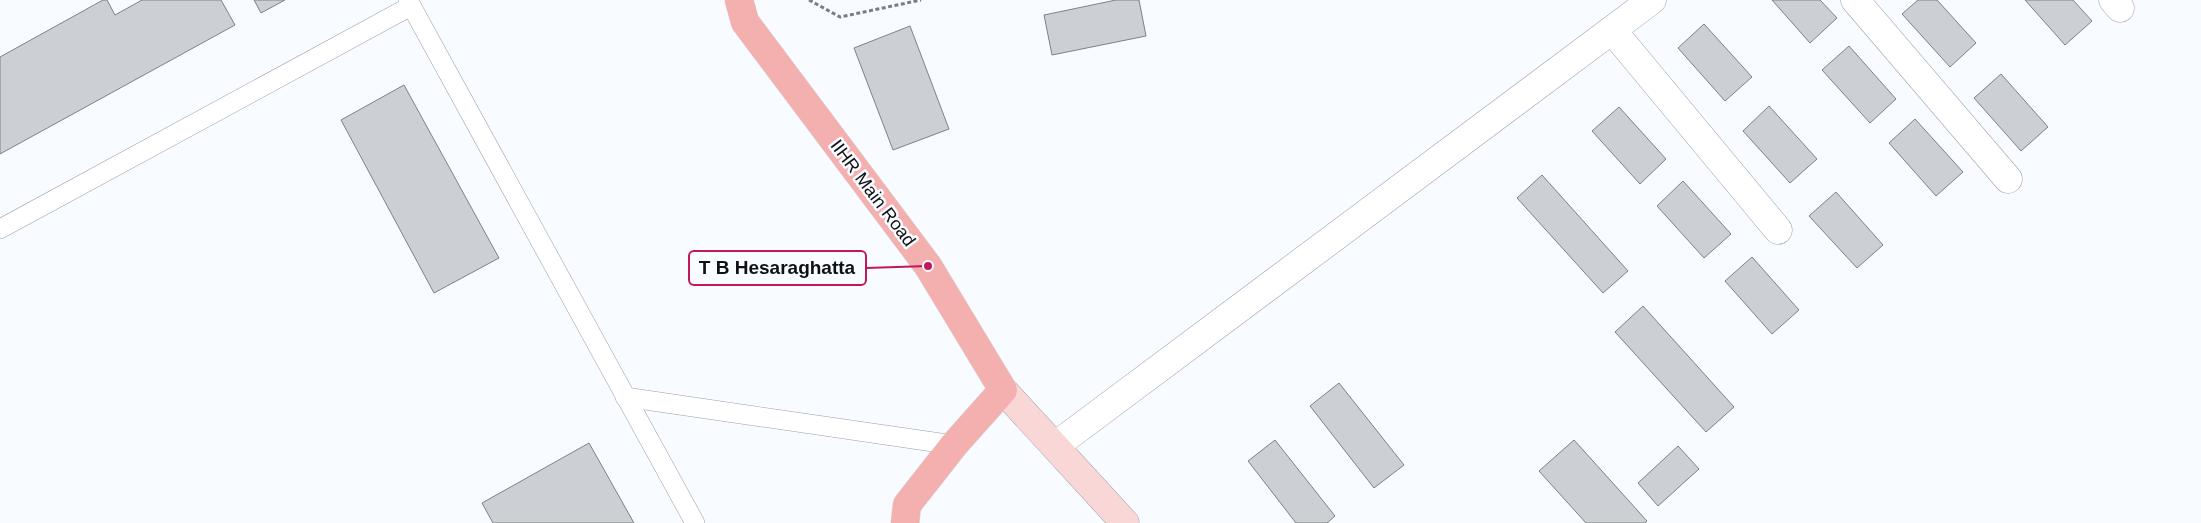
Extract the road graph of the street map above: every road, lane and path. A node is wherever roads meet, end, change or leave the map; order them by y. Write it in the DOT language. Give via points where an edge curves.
graph roads {
  1 [pos="739,0"];
  2 [pos="809,0"];
  3 [pos="922,0"];
  4 [pos="1652,0"];
  5 [pos="1855,0"];
  6 [pos="410,3"];
  7 [pos="1612,30"];
  8 [pos="2008,180"];
  9 [pos="0,229"];
  10 [pos="1778,230"];
  11 [pos="1003,390"];
  12 [pos="625,397"];
  13 [pos="954,445"];
  14 [pos="1055,446"];
  15 [pos="695,523"];
  16 [pos="905,523"];
  17 [pos="1125,523"];
  1 -- 11 [label="main road, IIHR Main Road" via="745,22 928,266"];
  2 -- 3 [label="path" via="840,17"];
  4 -- 7 [label="street"];
  5 -- 8 [label="street"];
  6 -- 9 [label="lane"];
  6 -- 12 [label="lane"];
  7 -- 10 [label="street"];
  7 -- 14 [label="street"];
  11 -- 13 [label="main road"];
  11 -- 14 [label="main road"];
  12 -- 13 [label="lane"];
  12 -- 15 [label="lane"];
  13 -- 16 [label="main road" via="907,505"];
  14 -- 17 [label="main road"];
}
